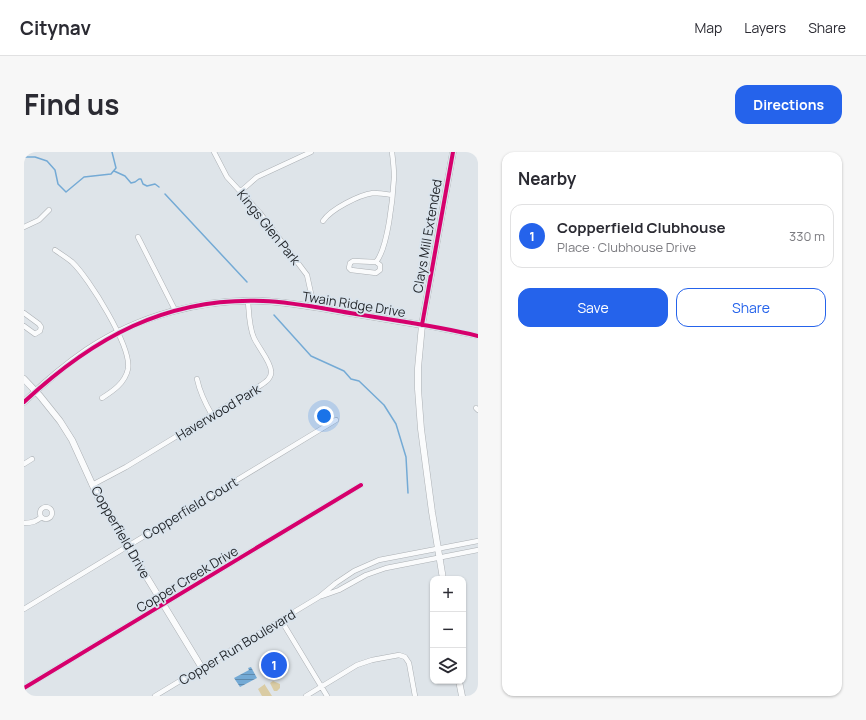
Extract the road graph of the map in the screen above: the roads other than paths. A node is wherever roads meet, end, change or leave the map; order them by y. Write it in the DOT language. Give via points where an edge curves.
graph roads {
  1 [pos="214,152"];
  2 [pos="311,152"];
  3 [pos="392,152"];
  4 [pos="453,152"];
  5 [pos="241,191"];
  6 [pos="392,195"];
  7 [pos="49,210"];
  8 [pos="323,221"];
  9 [pos="24,227"];
  10 [pos="138,237"];
  11 [pos="55,250"];
  12 [pos="376,262"];
  13 [pos="248,301"];
  14 [pos="314,307"];
  15 [pos="175,310"];
  16 [pos="24,313"];
  17 [pos="422,324"];
  18 [pos="24,326"];
  19 [pos="117,333"];
  20 [pos="478,336"];
  21 [pos="24,379"];
  22 [pos="197,379"];
  23 [pos="36,390"];
  24 [pos="102,398"];
  25 [pos="24,402"];
  26 [pos="212,415"];
  27 [pos="336,420"];
  28 [pos="32,459"];
  29 [pos="24,464"];
  30 [pos="92,485"];
  31 [pos="361,485"];
  32 [pos="42,517"];
  33 [pos="24,522"];
  34 [pos="478,541"];
  35 [pos="128,546"];
  36 [pos="439,550"];
  37 [pos="478,550"];
  38 [pos="440,558"];
  39 [pos="443,576"];
  40 [pos="319,597"];
  41 [pos="164,605"];
  42 [pos="24,608"];
  43 [pos="281,620"];
  44 [pos="202,668"];
  45 [pos="460,684"];
  46 [pos="321,687"];
  47 [pos="24,688"];
  48 [pos="154,696"];
  49 [pos="306,696"];
  50 [pos="326,696"];
  51 [pos="415,696"];
  52 [pos="462,696"];
  1 -- 5 [label="street, Kings Glen Park" via="227,177"];
  2 -- 5 [label="street" via="257,177"];
  3 -- 6 [label="street"];
  4 -- 17 [label="street, Clays Mill Extended"];
  5 -- 14 [label="street, Kings Glen Park" via="307,275"];
  6 -- 8 [label="street" via="378,193 364,196 332,212"];
  6 -- 12 [label="street" via="384,246"];
  7 -- 9 [label="street" via="39,220"];
  10 -- 15 [label="street"];
  11 -- 19 [label="street" via="72,262 88,281"];
  12 -- 12 [label="street" via="381,267 376,273 349,268 353,261"];
  13 -- 14 [label="street, Twain Ridge Drive"];
  13 -- 15 [label="street, Twain Ridge Drive" via="214,303"];
  13 -- 26 [label="street, Haverwood Park" via="253,336 270,366 271,376 258,388"];
  14 -- 17 [label="street, Twain Ridge Drive"];
  15 -- 19 [label="street, Twain Ridge Drive"];
  16 -- 18 [label="street" via="39,324 40,331 35,334"];
  17 -- 20 [label="street"];
  17 -- 36 [label="street, Clays Mill Extended" via="418,389 421,429"];
  19 -- 23 [label="street, Twain Ridge Drive" via="87,350"];
  19 -- 24 [label="street" via="127,355 128,370 117,387"];
  21 -- 23 [label="street, Copperfield Drive"];
  22 -- 26 [label="street" via="203,399"];
  23 -- 25 [label="street, Twain Ridge Drive"];
  23 -- 30 [label="street, Copperfield Drive" via="72,440"];
  26 -- 30 [label="street, Haverwood Park" via="126,468"];
  27 -- 35 [label="street, Copperfield Court"];
  28 -- 29 [label="street"];
  30 -- 35 [label="street, Copperfield Drive"];
  31 -- 41 [label="street, Copper Creek Drive"];
  32 -- 33 [label="street" via="30,523"];
  34 -- 36 [label="street, Copper Run Boulevard"];
  35 -- 41 [label="street, Copperfield Drive"];
  35 -- 42 [label="street, Copperfield Court"];
  36 -- 38 [label="street, Clays Mill Extended"];
  36 -- 40 [label="street, Copper Run Boulevard" via="379,560 354,571"];
  37 -- 38 [label="street, Copper Run Boulevard"];
  38 -- 39 [label="street, Clays Mill Extended"];
  38 -- 40 [label="street, Copper Run Boulevard" via="381,570"];
  40 -- 43 [label="street, Copper Run Boulevard"];
  41 -- 44 [label="street, Copperfield Drive"];
  41 -- 47 [label="street, Copper Creek Drive"];
  43 -- 44 [label="street, Copper Run Boulevard"];
  43 -- 46 [label="street"];
  44 -- 48 [label="street, Copper Run Boulevard"];
  45 -- 52 [label="street"];
  46 -- 49 [label="street"];
  46 -- 50 [label="street"];
  46 -- 51 [label="street" via="364,662 399,655 405,657 409,664"];
}
